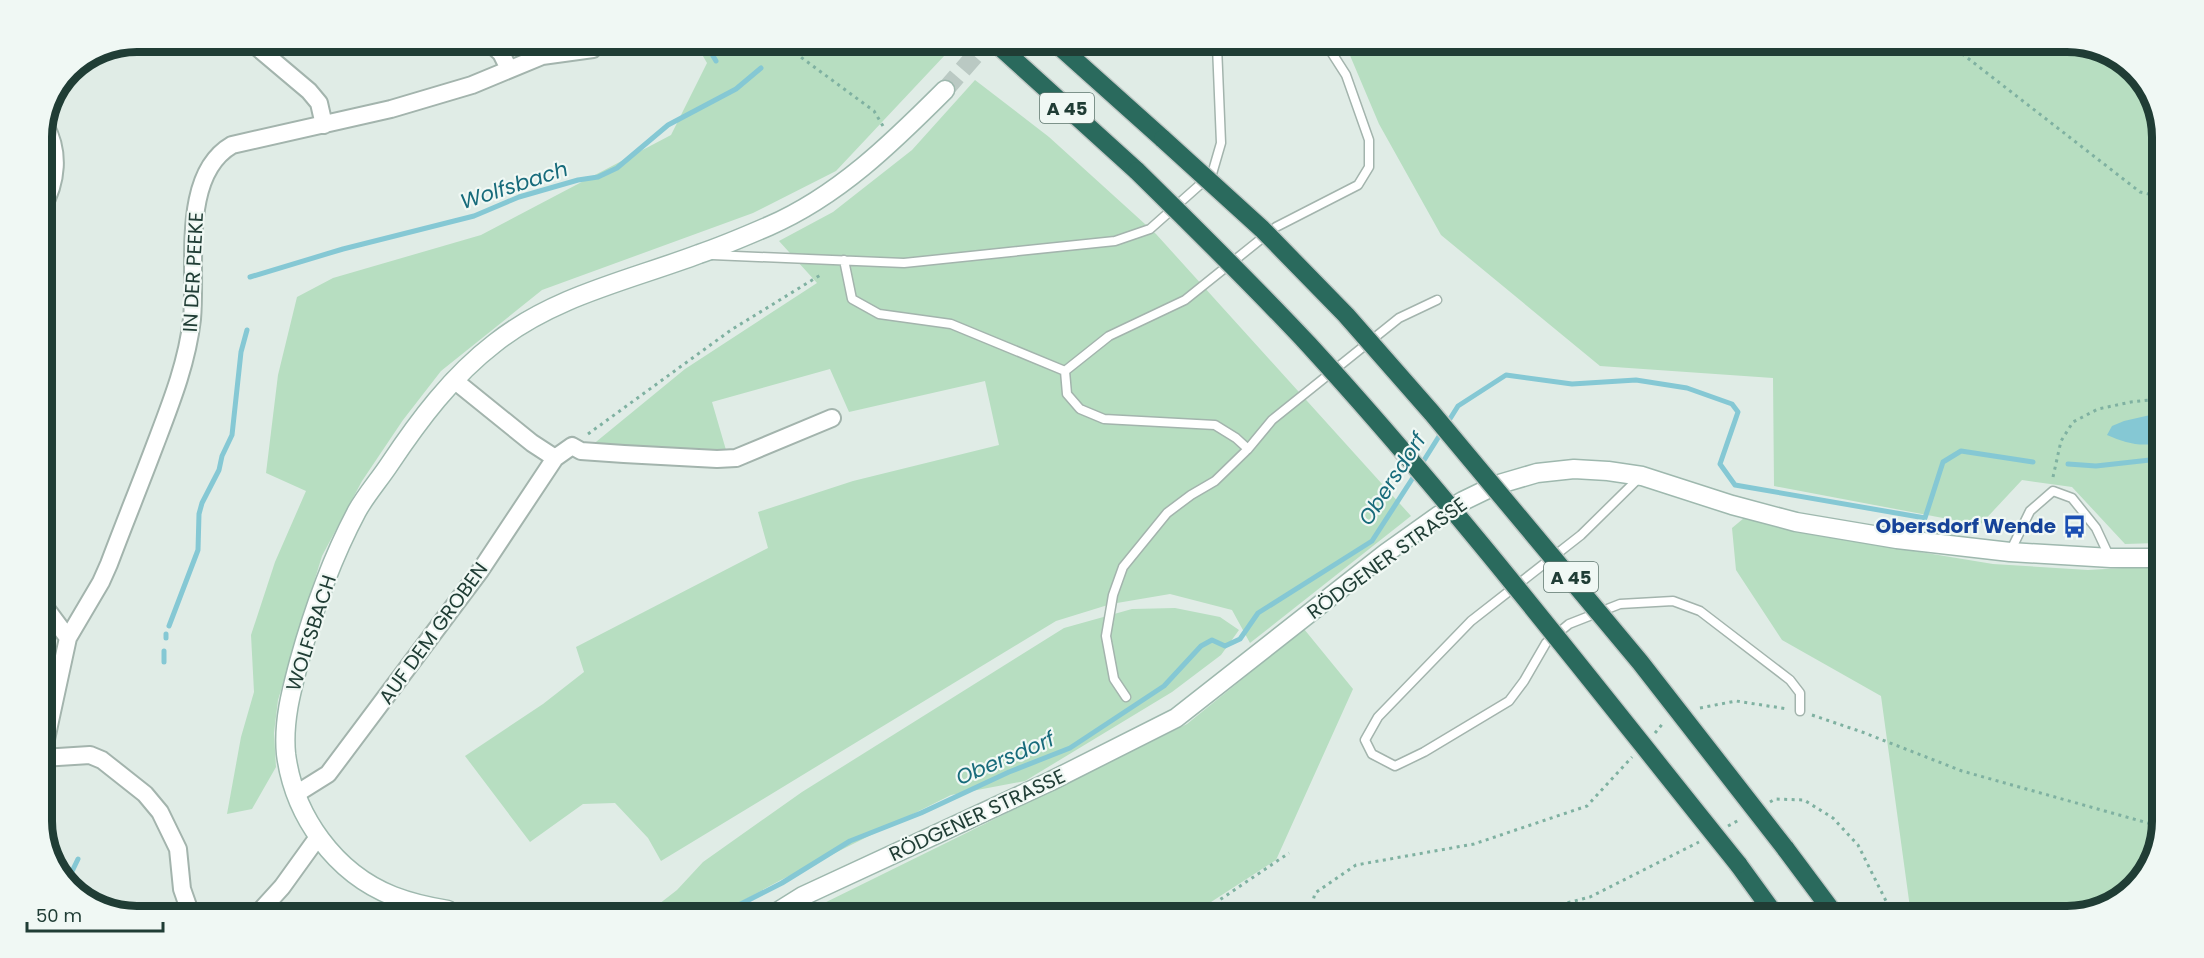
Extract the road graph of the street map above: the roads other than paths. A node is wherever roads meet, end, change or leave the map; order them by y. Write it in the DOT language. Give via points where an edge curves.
graph roads {
  1 [pos="263,52"];
  2 [pos="500,52"];
  3 [pos="571,52"];
  4 [pos="1006,52"];
  5 [pos="1066,52"];
  6 [pos="1217,52"];
  7 [pos="1331,52"];
  8 [pos="509,69"];
  9 [pos="945,90"];
  10 [pos="324,125"];
  11 [pos="53,144"];
  12 [pos="53,183"];
  13 [pos="699,255"];
  14 [pos="844,260"];
  15 [pos="1437,300"];
  16 [pos="1065,371"];
  17 [pos="454,380"];
  18 [pos="832,418"];
  19 [pos="1248,449"];
  20 [pos="555,458"];
  21 [pos="1642,476"];
  22 [pos="2010,552"];
  23 [pos="2111,558"];
  24 [pos="2152,558"];
  25 [pos="53,618"];
  26 [pos="68,638"];
  27 [pos="1126,697"];
  28 [pos="53,707"];
  29 [pos="1800,711"];
  30 [pos="53,757"];
  31 [pos="296,794"];
  32 [pos="318,837"];
  33 [pos="188,906"];
  34 [pos="265,906"];
  35 [pos="429,906"];
  36 [pos="789,906"];
  37 [pos="1769,906"];
  38 [pos="1828,906"];
  1 -- 10 [label="street" via="309,91 319,103"];
  2 -- 8 [label="street"];
  3 -- 8 [label="street, IN DER PEEKE" via="542,56"];
  4 -- 37 [label="highway, A 45, bridge" via="1137,171 1309,345 1492,559"];
  5 -- 38 [label="highway, A 45, bridge" via="1262,229 1346,315 1640,662"];
  6 -- 14 [label="lane" via="1221,143 1212,174 1150,229 1115,241 916,262"];
  7 -- 16 [label="lane" via="1346,75 1369,140 1369,167 1358,185 1276,227 1185,300 1109,336"];
  8 -- 10 [label="street, IN DER PEEKE" via="424,100"];
  9 -- 13 [label="main road, WOLFSBACH" via="892,143 828,195 772,225"];
  10 -- 26 [label="street, IN DER PEEKE" via="232,145 219,152 205,173 196,206 192,318 180,379 109,564"];
  11 -- 12 [label="street"];
  13 -- 14 [label="lane"];
  13 -- 17 [label="main road, WOLFSBACH" via="632,276 543,312 515,327"];
  14 -- 16 [label="lane" via="852,299 879,314 951,324"];
  15 -- 19 [label="lane" via="1399,318 1370,340 1272,420"];
  16 -- 19 [label="lane" via="1067,394 1080,409 1104,419 1215,425"];
  17 -- 20 [label="street"];
  17 -- 31 [label="main road, WOLFSBACH" via="413,428 358,510 328,576 302,651 286,722 286,754"];
  18 -- 20 [label="street" via="736,458 581,451 572,446"];
  19 -- 27 [label="lane" via="1215,481 1167,513 1123,567 1113,595 1106,636 1114,679"];
  20 -- 31 [label="street, AUF DEM GROBEN" via="477,575 328,774"];
  21 -- 22 [label="main road, RÖDGENER STRASSE" via="1796,522"];
  21 -- 29 [label="lane" via="1581,535 1486,607 1377,717 1365,740 1372,754 1395,766 1509,701 1546,643 1569,624 1620,603 1673,601 1700,611 1790,680 1800,693"];
  21 -- 36 [label="main road, RÖDGENER STRASSE" via="1574,469 1537,473 1496,485 1463,501 1386,554 1176,718"];
  22 -- 23 [label="main road, RÖDGENER STRASSE"];
  22 -- 23 [label="lane" via="2030,511 2053,491 2072,498 2096,528"];
  23 -- 24 [label="main road, RÖDGENER STRASSE"];
  25 -- 26 [label="street"];
  26 -- 28 [label="street, IN DER PEEKE"];
  30 -- 33 [label="street" via="90,755 144,794 160,812 178,849"];
  31 -- 32 [label="main road, WOLFSBACH"];
  32 -- 34 [label="street"];
  32 -- 35 [label="main road, WOLFSBACH" via="347,868 375,888"];
}
